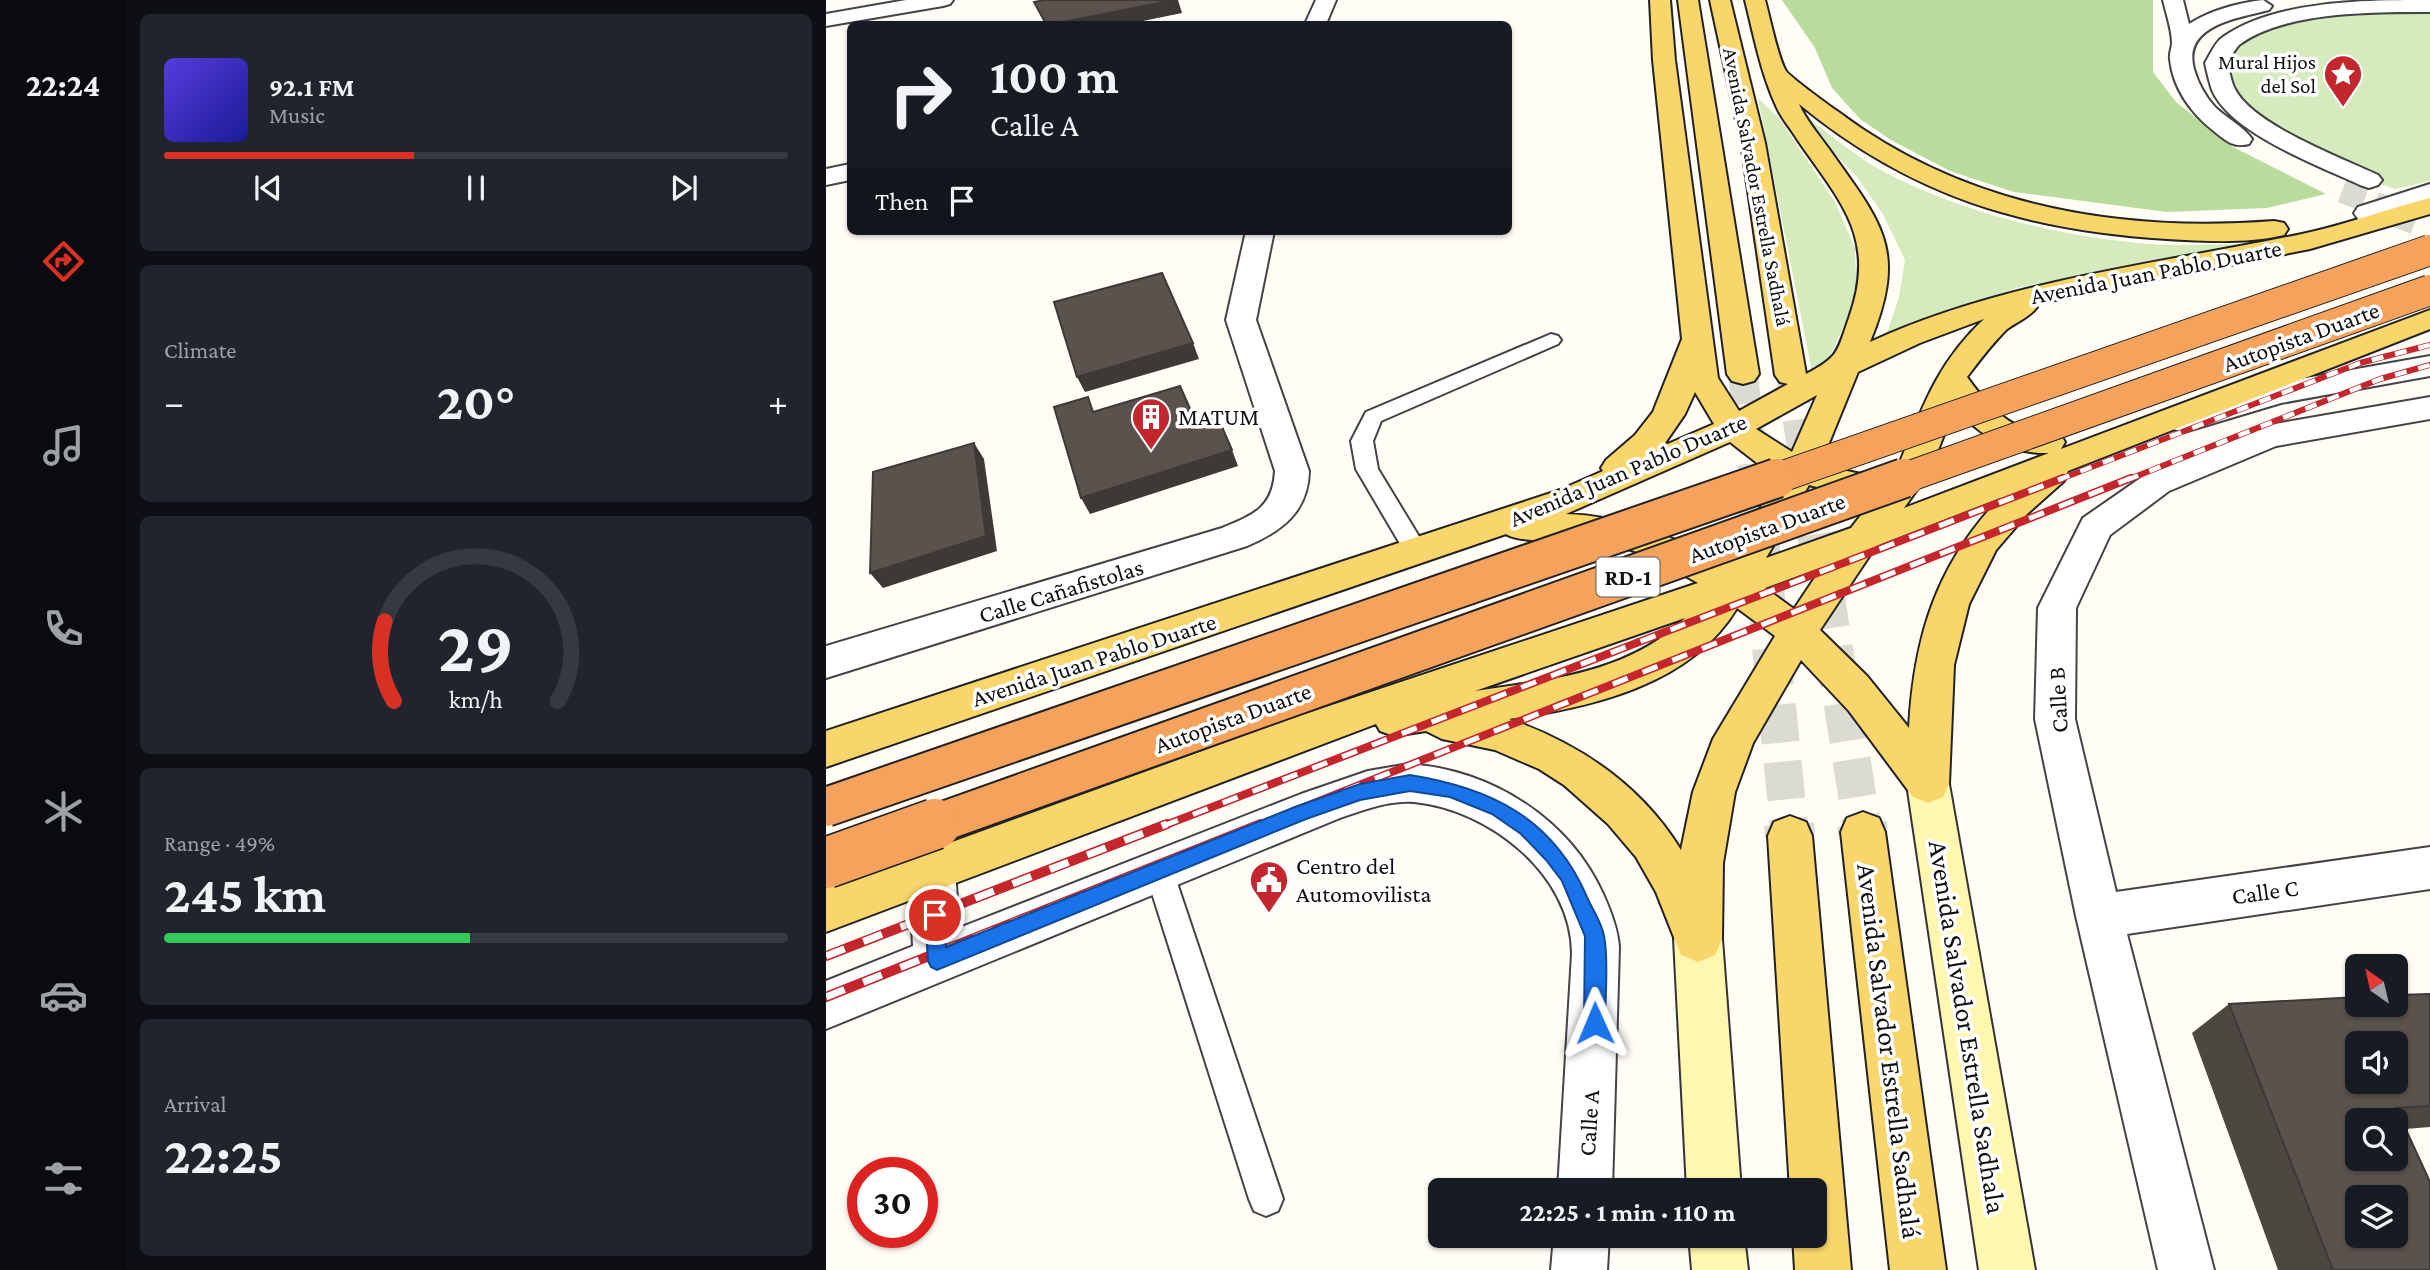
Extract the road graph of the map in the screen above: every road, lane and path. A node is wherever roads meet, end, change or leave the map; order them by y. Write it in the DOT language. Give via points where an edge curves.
graph roads {
  1 [pos="943,0"];
  2 [pos="1326,0"];
  3 [pos="1660,0"];
  4 [pos="1688,0"];
  5 [pos="1720,0"];
  6 [pos="1755,0"];
  7 [pos="2173,0"];
  8 [pos="2299,0"];
  9 [pos="2430,6"];
  10 [pos="826,20"];
  11 [pos="1317,21"];
  12 [pos="2183,43"];
  13 [pos="1775,72"];
  14 [pos="847,173"];
  15 [pos="826,177"];
  16 [pos="2369,180"];
  17 [pos="2342,191"];
  18 [pos="2430,192"];
  19 [pos="2430,204"];
  20 [pos="2367,213"];
  21 [pos="1259,235"];
  22 [pos="2430,250"];
  23 [pos="2430,290"];
  24 [pos="2048,292"];
  25 [pos="2430,319"];
  26 [pos="1695,338"];
  27 [pos="1551,340"];
  28 [pos="1847,365"];
  29 [pos="2430,366"];
  30 [pos="1743,374"];
  31 [pos="1791,375"];
  32 [pos="1951,377"];
  33 [pos="2430,408"];
  34 [pos="1733,428"];
  35 [pos="2102,444"];
  36 [pos="2056,461"];
  37 [pos="1801,471"];
  38 [pos="1896,493"];
  39 [pos="1579,514"];
  40 [pos="1864,537"];
  41 [pos="1417,553"];
  42 [pos="1732,585"];
  43 [pos="1629,623"];
  44 [pos="1799,635"];
  45 [pos="826,662"];
  46 [pos="1402,718"];
  47 [pos="1305,730"];
  48 [pos="826,749"];
  49 [pos="1928,784"];
  50 [pos="826,807"];
  51 [pos="1863,832"];
  52 [pos="1790,836"];
  53 [pos="826,863"];
  54 [pos="2430,868"];
  55 [pos="932,870"];
  56 [pos="1159,871"];
  57 [pos="826,910"];
  58 [pos="2099,916"];
  59 [pos="1698,939"];
  60 [pos="937,961"];
  61 [pos="826,1005"];
  62 [pos="1586,1178"];
  63 [pos="1713,1178"];
  64 [pos="1266,1199"];
  65 [pos="1581,1248"];
  66 [pos="1718,1248"];
  67 [pos="1579,1270"];
  68 [pos="1720,1270"];
  69 [pos="1823,1270"];
  70 [pos="1917,1270"];
  71 [pos="2007,1270"];
  72 [pos="2186,1270"];
  1 -- 10 [label="street"];
  2 -- 11 [label="street"];
  3 -- 26 [label="main road"];
  4 -- 30 [label="main road, Avenida Salvador Estrella Sadhalá"];
  5 -- 31 [label="main road, Avenida Salvador Estrella Sadhalá" via="1753,143"];
  6 -- 13 [label="main road"];
  7 -- 12 [label="street"];
  8 -- 12 [label="street" via="2220,17 2193,31"];
  9 -- 16 [label="street" via="2351,8 2269,22 2236,36 2219,53 2215,74 2224,93 2241,110 2283,140"];
  12 -- 17 [label="street" via="2180,56 2193,99 2216,122 2249,146"];
  13 -- 20 [label="main road" via="1846,130 1932,179 1986,199 2052,215 2210,233 2256,232"];
  13 -- 28 [label="main road" via="1789,109 1862,215 1871,239 1875,268 1871,298"];
  14 -- 15 [label="street"];
  18 -- 20 [label="street"];
  19 -- 20 [label="main road"];
  19 -- 24 [label="main road, Avenida Juan Pablo Duarte" via="2310,241"];
  21 -- 45 [label="street, Calle Cañafistolas" via="1241,320 1292,471 1293,488 1287,503 1266,523 1234,537"];
  22 -- 50 [label="highway, Autopista Duarte / RD-1, bridge"];
  23 -- 53 [label="highway, Autopista Duarte / RD-1, bridge"];
  24 -- 28 [label="main road, Avenida Juan Pablo Duarte" via="1984,309"];
  24 -- 32 [label="main road" via="1999,321"];
  25 -- 35 [label="main road, Autopista Duarte"];
  26 -- 34 [label="main road" via="1702,378"];
  26 -- 39 [label="main road" via="1678,400 1659,429"];
  27 -- 41 [label="lane" via="1373,416 1362,441 1367,469"];
  28 -- 34 [label="main road, Avenida Juan Pablo Duarte"];
  28 -- 37 [label="main road"];
  29 -- 35 [label="street" via="2278,393"];
  32 -- 35 [label="main road" via="1964,398 2002,433 2036,443"];
  32 -- 38 [label="main road" via="1913,471"];
  33 -- 58 [label="street, Calle B" via="2269,436 2157,484 2096,527 2057,608 2055,719"];
  34 -- 37 [label="main road" via="1769,455"];
  34 -- 39 [label="main road, Avenida Juan Pablo Duarte"];
  35 -- 36 [label="main road, Autopista Duarte"];
  35 -- 49 [label="main road" via="2027,491 1980,543 1956,589 1941,631"];
  36 -- 38 [label="main road" via="1966,484"];
  36 -- 40 [label="main road"];
  37 -- 38 [label="main road"];
  37 -- 42 [label="main road"];
  38 -- 40 [label="main road"];
  39 -- 41 [label="main road, Avenida Juan Pablo Duarte" via="1488,529"];
  39 -- 42 [label="main road"];
  39 -- 43 [label="main road" via="1621,545 1641,567 1646,595 1639,615"];
  40 -- 42 [label="main road"];
  40 -- 44 [label="main road"];
  41 -- 48 [label="main road, Avenida Juan Pablo Duarte"];
  42 -- 43 [label="main road"];
  42 -- 44 [label="main road"];
  42 -- 46 [label="main road" via="1715,612 1675,649 1613,681 1541,698"];
  43 -- 47 [label="main road"];
  44 -- 49 [label="main road" via="1853,687"];
  44 -- 59 [label="main road" via="1734,739 1714,792 1701,863"];
  46 -- 47 [label="main road"];
  46 -- 59 [label="main road" via="1458,723 1510,737 1560,760 1605,792 1644,832 1675,882"];
  47 -- 55 [label="main road"];
  49 -- 71 [label="main road, Avenida Salvador Estrella Sadhala"];
  51 -- 70 [label="main road, Avenida Salvador Estrella Sadhalá"];
  52 -- 69 [label="main road"];
  54 -- 58 [label="street, Calle C"];
  55 -- 57 [label="main road"];
  55 -- 60 [label="street"];
  56 -- 60 [label="street, Calle A"];
  56 -- 62 [label="street, Calle A" via="1360,792 1410,783 1474,797 1527,828 1569,876 1594,936 1595,1045"];
  56 -- 64 [label="lane"];
  58 -- 72 [label="street, Calle B"];
  59 -- 63 [label="main road"];
  60 -- 61 [label="street, Calle A"];
  65 -- 67 [label="street"];
  66 -- 68 [label="main road"];
}
